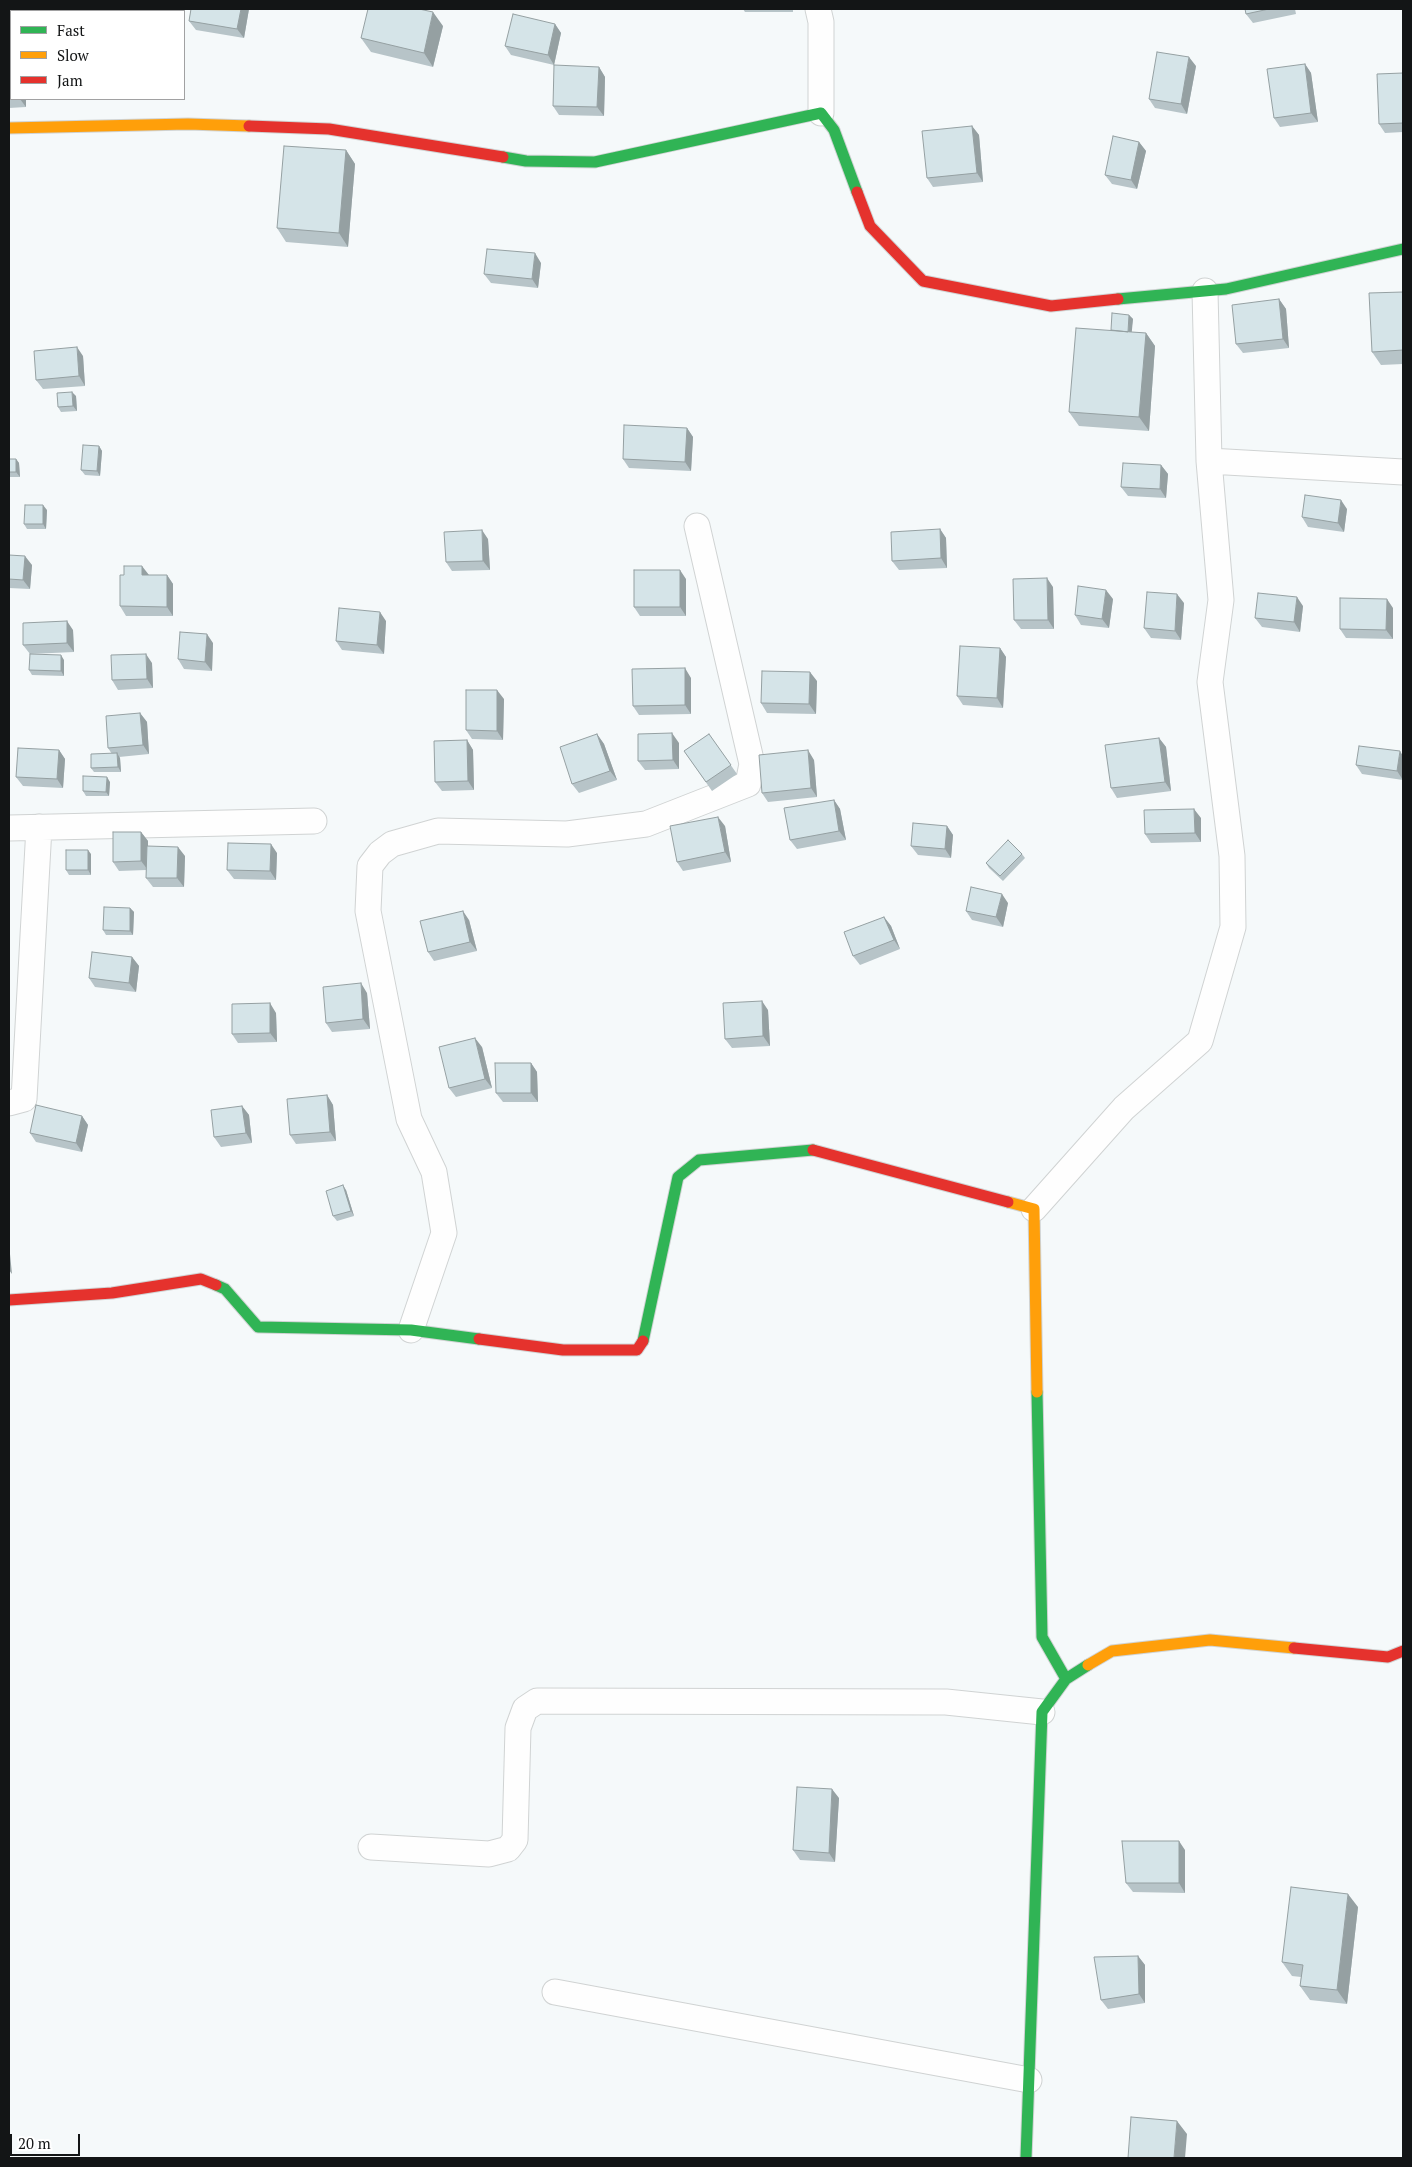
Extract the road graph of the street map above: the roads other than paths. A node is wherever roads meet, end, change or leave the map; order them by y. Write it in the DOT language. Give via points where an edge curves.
graph roads {
  1 [pos="818,9"];
  2 [pos="821,113"];
  3 [pos="9,128"];
  4 [pos="1403,249"];
  5 [pos="1204,291"];
  6 [pos="1209,461"];
  7 [pos="1403,472"];
  8 [pos="697,526"];
  9 [pos="314,821"];
  10 [pos="39,827"];
  11 [pos="9,828"];
  12 [pos="9,1103"];
  13 [pos="1034,1209"];
  14 [pos="9,1300"];
  15 [pos="411,1330"];
  16 [pos="1403,1651"];
  17 [pos="1066,1679"];
  18 [pos="1042,1712"];
  19 [pos="371,1847"];
  20 [pos="555,1992"];
  21 [pos="1029,2080"];
  22 [pos="1026,2158"];
  1 -- 2 [label="street" via="821,22"];
  2 -- 3 [label="street" via="595,162 526,161 329,129 188,124"];
  2 -- 5 [label="street" via="834,130 870,226 923,281 1051,306"];
  4 -- 5 [label="street" via="1226,289"];
  5 -- 6 [label="street"];
  6 -- 7 [label="street"];
  6 -- 13 [label="street" via="1221,600 1210,682 1232,856 1233,927 1200,1041 1124,1108"];
  8 -- 15 [label="street" via="752,764 748,784 646,824 567,834 438,831 392,844 370,866 368,911 409,1118 434,1172 444,1232"];
  9 -- 10 [label="street"];
  10 -- 11 [label="street"];
  10 -- 12 [label="street" via="24,1099"];
  13 -- 15 [label="street" via="815,1150 699,1160 678,1177 645,1338 637,1350 563,1350"];
  13 -- 17 [label="street" via="1042,1638"];
  14 -- 15 [label="street" via="112,1293 201,1279 225,1289 258,1327"];
  16 -- 17 [label="street" via="1388,1657 1210,1640 1112,1650"];
  17 -- 18 [label="street"];
  18 -- 19 [label="street" via="946,1702 538,1701 525,1709 518,1728 515,1840 508,1849 489,1854"];
  18 -- 21 [label="street"];
  20 -- 21 [label="street"];
  21 -- 22 [label="street"];
}
